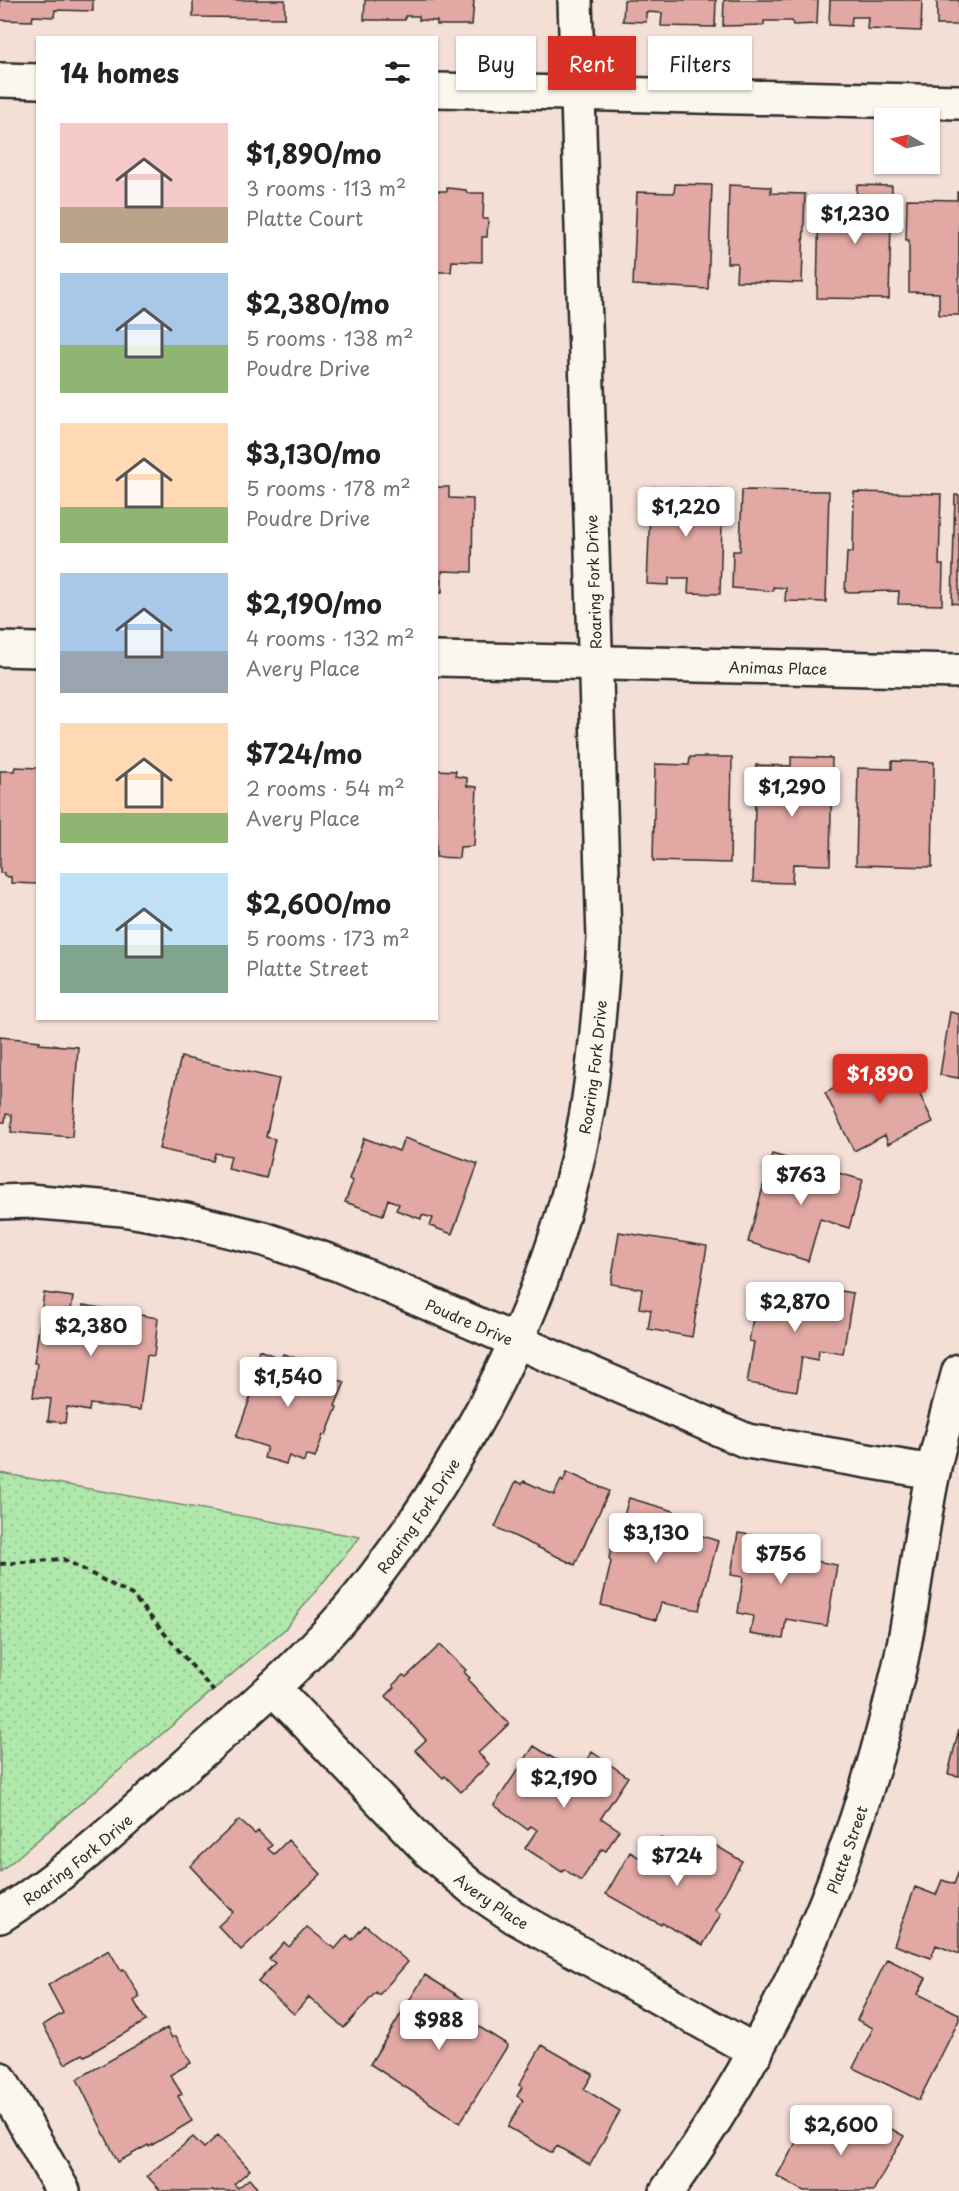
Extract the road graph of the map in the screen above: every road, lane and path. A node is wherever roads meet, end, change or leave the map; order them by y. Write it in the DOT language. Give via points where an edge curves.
graph roads {
  1 [pos="575,0"];
  2 [pos="0,80"];
  3 [pos="36,81"];
  4 [pos="438,90"];
  5 [pos="578,94"];
  6 [pos="959,102"];
  7 [pos="0,649"];
  8 [pos="36,650"];
  9 [pos="438,659"];
  10 [pos="596,663"];
  11 [pos="959,670"];
  12 [pos="0,1202"];
  13 [pos="516,1342"];
  14 [pos="959,1371"];
  15 [pos="933,1472"];
  16 [pos="0,1564"];
  17 [pos="273,1688"];
  18 [pos="238,1720"];
  19 [pos="0,1916"];
  20 [pos="756,2052"];
  21 [pos="0,2079"];
  22 [pos="63,2191"];
  23 [pos="667,2191"];
  1 -- 5 [label="street, Roaring Fork Drive"];
  2 -- 3 [label="street"];
  4 -- 5 [label="street"];
  5 -- 6 [label="street"];
  5 -- 10 [label="street, Roaring Fork Drive"];
  7 -- 8 [label="street"];
  9 -- 10 [label="street, Animas Place"];
  10 -- 11 [label="street, Animas Place"];
  10 -- 13 [label="street, Roaring Fork Drive" via="604,938 600,1012 586,1113 566,1203"];
  12 -- 13 [label="street, Poudre Drive" via="123,1209 264,1239 340,1265"];
  13 -- 15 [label="street, Poudre Drive" via="747,1441"];
  13 -- 17 [label="street, Roaring Fork Drive" via="475,1426 437,1490 373,1580"];
  14 -- 15 [label="street, Platte Street"];
  15 -- 20 [label="street, Platte Street" via="900,1667 869,1785 838,1876 790,1988"];
  16 -- 18 [label="path" via="63,1559 132,1595"];
  17 -- 18 [label="street, Roaring Fork Drive"];
  17 -- 20 [label="street, Avery Place" via="430,1852 471,1887 515,1917"];
  18 -- 19 [label="street, Roaring Fork Drive" via="102,1841"];
  20 -- 23 [label="street, Platte Street" via="704,2139"];
  21 -- 22 [label="street"];
}
